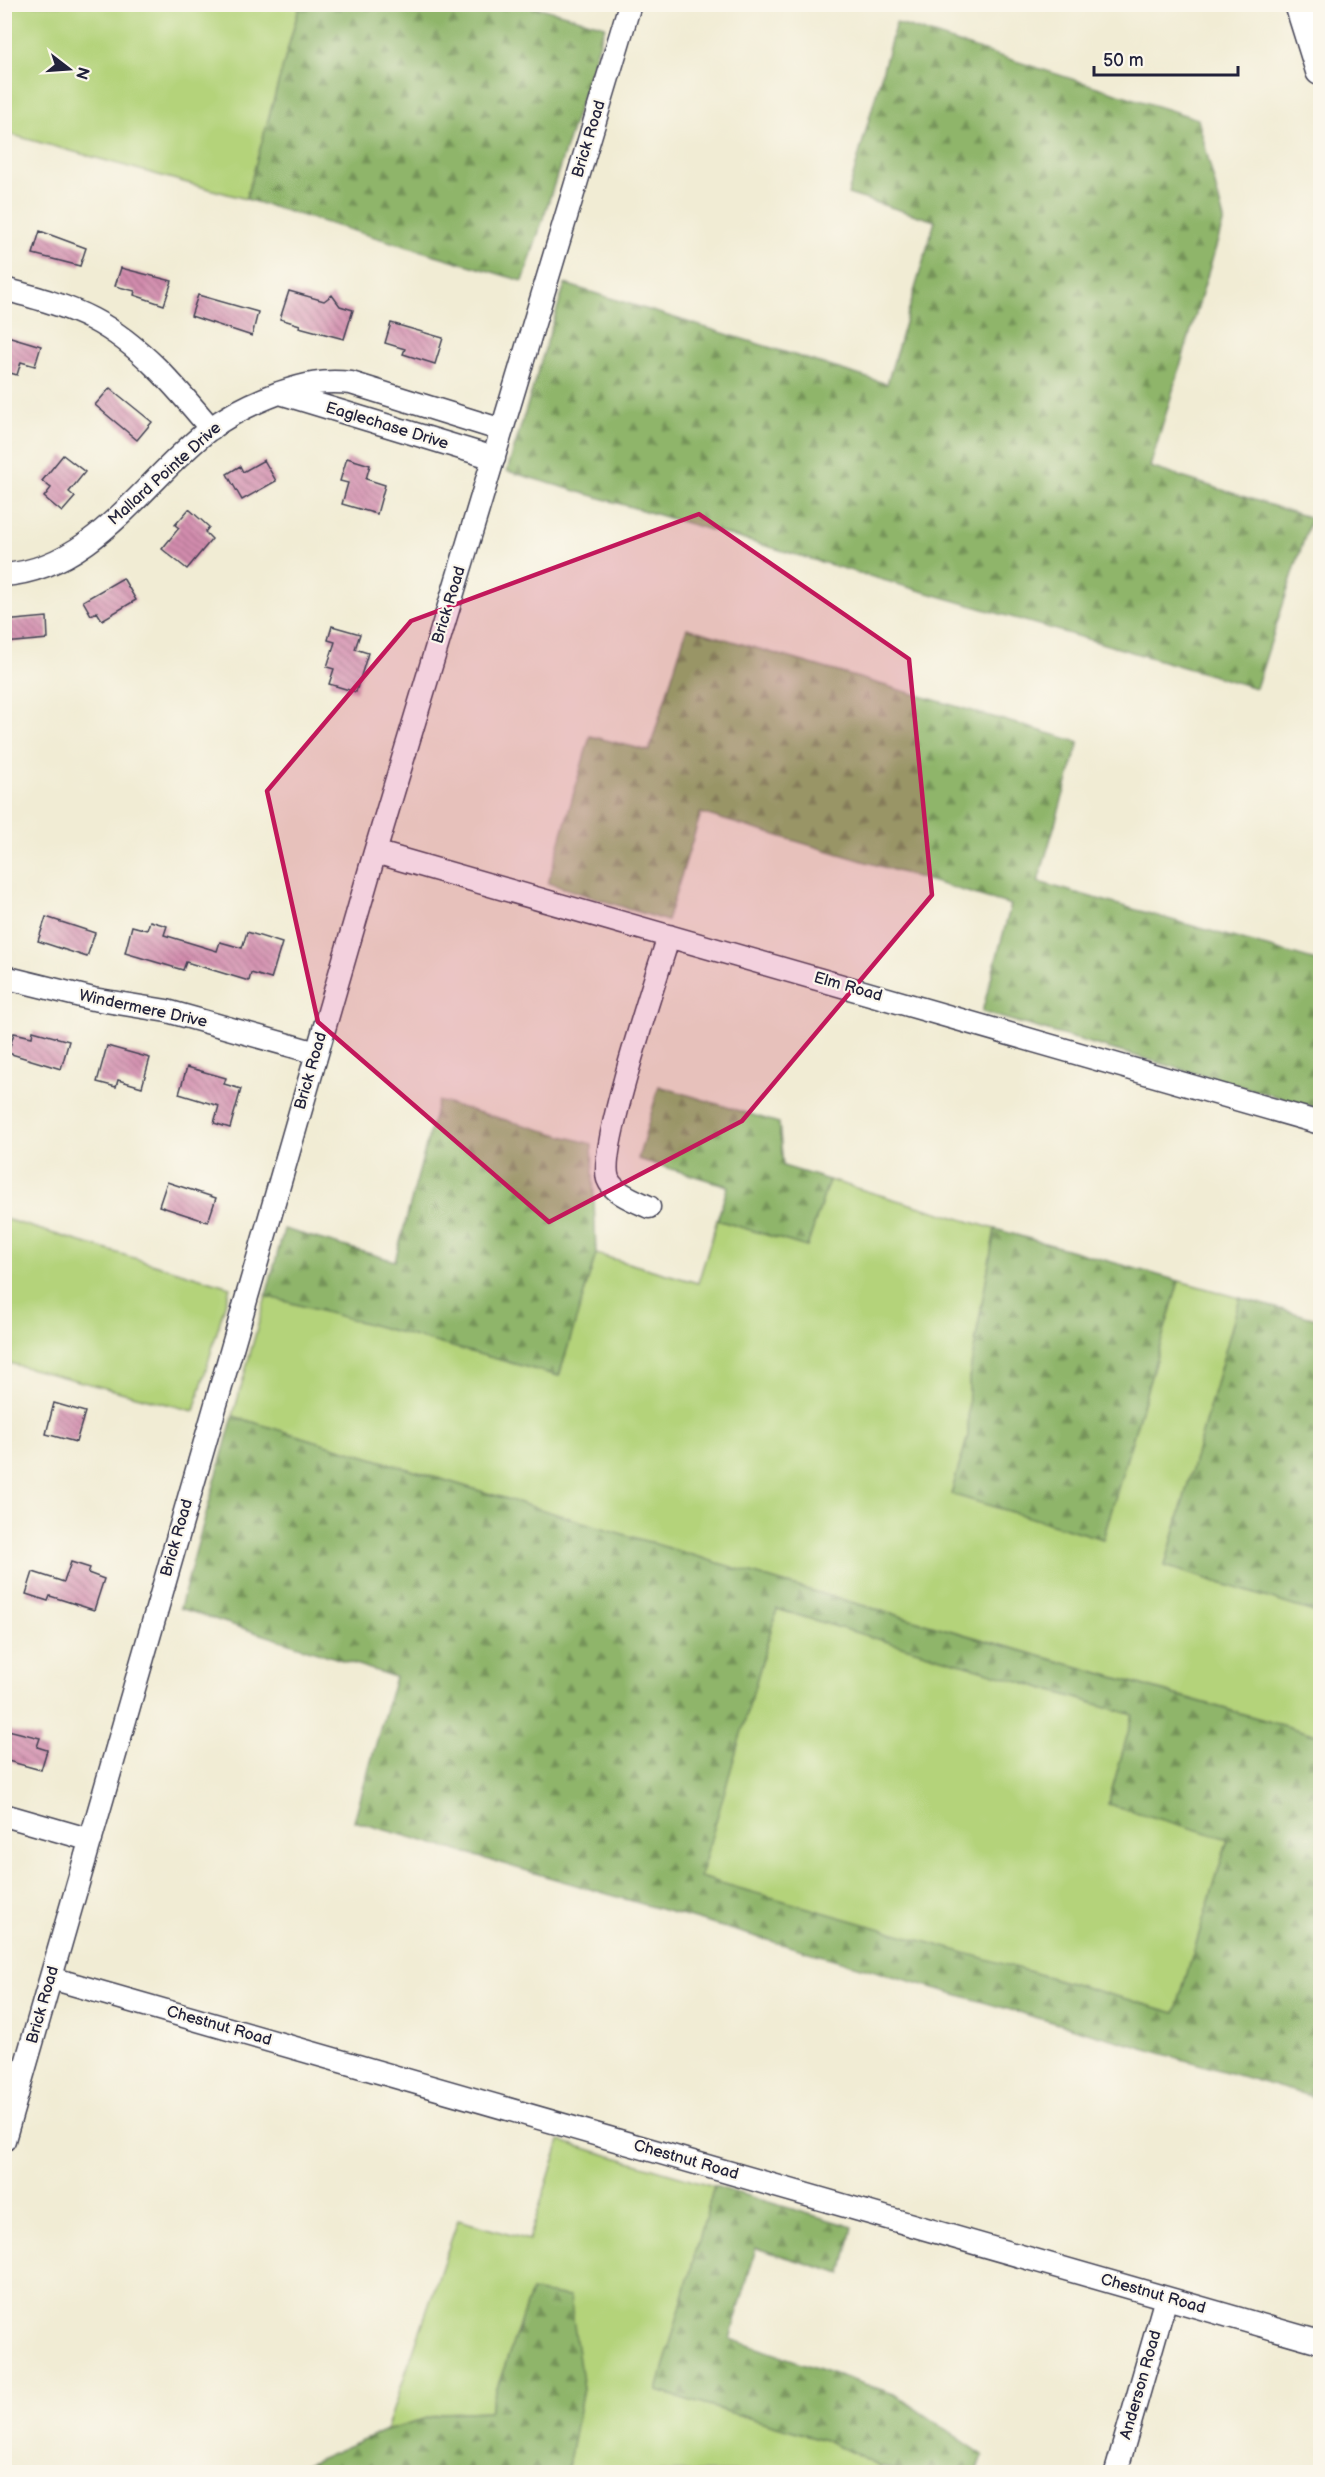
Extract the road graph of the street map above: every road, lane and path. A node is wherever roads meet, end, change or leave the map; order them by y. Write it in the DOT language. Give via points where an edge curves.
graph roads {
  1 [pos="630,4"];
  2 [pos="1299,4"];
  3 [pos="1320,71"];
  4 [pos="4,289"];
  5 [pos="280,393"];
  6 [pos="211,429"];
  7 [pos="502,430"];
  8 [pos="494,459"];
  9 [pos="4,575"];
  10 [pos="375,852"];
  11 [pos="669,936"];
  12 [pos="4,977"];
  13 [pos="316,1053"];
  14 [pos="1320,1123"];
  15 [pos="649,1207"];
  16 [pos="4,1815"];
  17 [pos="91,1840"];
  18 [pos="51,1978"];
  19 [pos="4,2140"];
  20 [pos="1166,2298"];
  21 [pos="1320,2342"];
  22 [pos="1116,2472"];
  1 -- 7 [label="street, Brick Road"];
  2 -- 3 [label="main road"];
  4 -- 6 [label="street" via="76,311 111,329 156,367"];
  5 -- 6 [label="street, Mallard Pointe Drive" via="254,402"];
  5 -- 7 [label="street, Mallard Pointe Drive" via="325,380 351,383"];
  5 -- 8 [label="street, Eaglechase Drive"];
  6 -- 9 [label="street, Mallard Pointe Drive" via="82,547 45,565"];
  7 -- 8 [label="street, Brick Road"];
  8 -- 10 [label="street, Brick Road"];
  10 -- 11 [label="street, Elm Road"];
  10 -- 13 [label="street, Brick Road"];
  11 -- 14 [label="street, Elm Road"];
  11 -- 15 [label="street" via="609,1146 608,1178 615,1189"];
  12 -- 13 [label="street, Windermere Drive" via="93,999 167,1011"];
  13 -- 17 [label="street, Brick Road"];
  16 -- 17 [label="street"];
  17 -- 18 [label="street, Brick Road"];
  18 -- 19 [label="street, Brick Road"];
  18 -- 20 [label="street, Chestnut Road"];
  20 -- 21 [label="street, Chestnut Road"];
  20 -- 22 [label="street, Anderson Road"];
}
